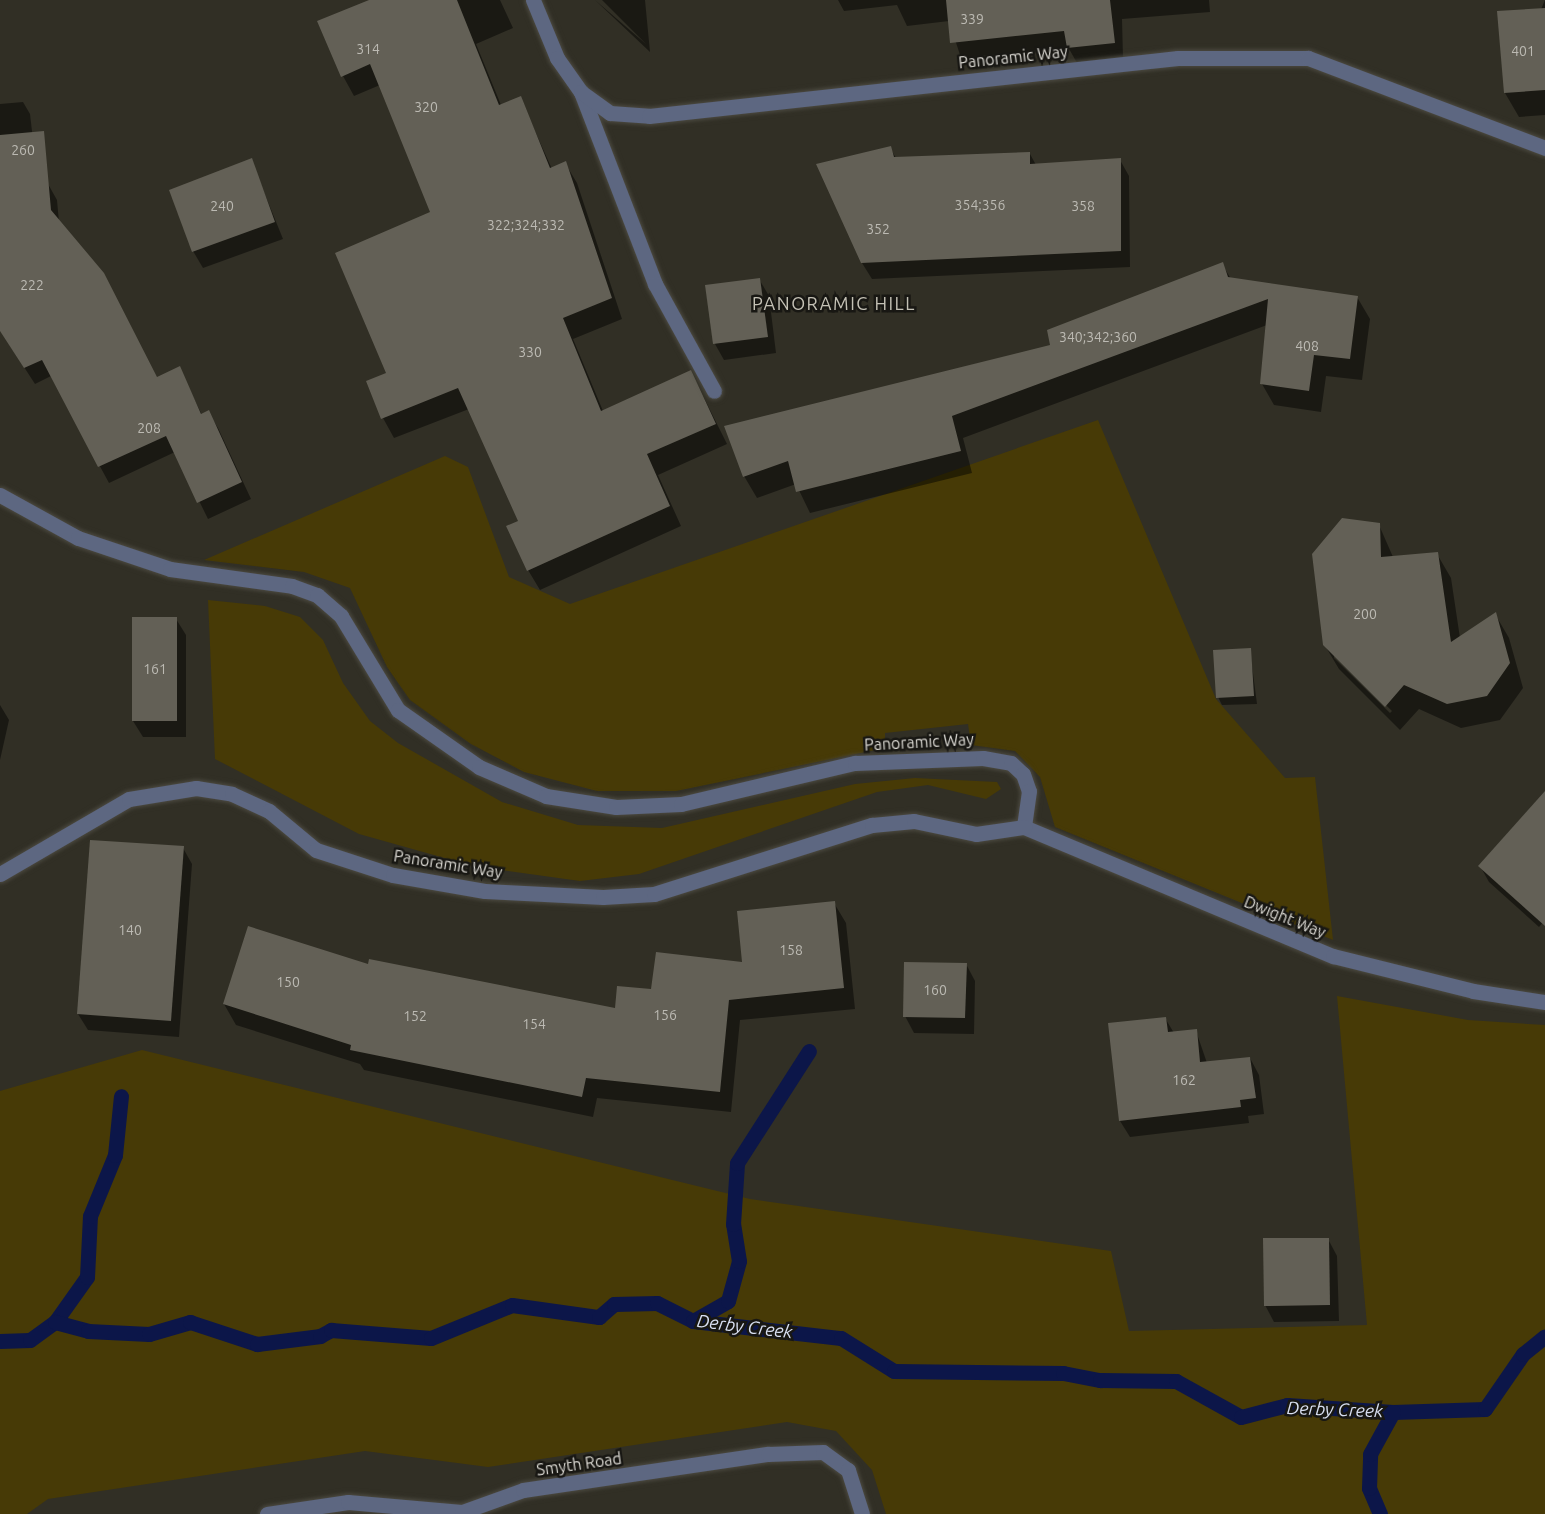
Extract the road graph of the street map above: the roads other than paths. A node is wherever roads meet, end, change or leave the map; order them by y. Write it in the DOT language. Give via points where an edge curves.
graph roads {
  1 [pos="532,0"];
  2 [pos="581,92"];
  3 [pos="1545,148"];
  4 [pos="714,391"];
  5 [pos="0,495"];
  6 [pos="1024,827"];
  7 [pos="0,874"];
  8 [pos="1545,1002"];
  9 [pos="267,1514"];
  10 [pos="862,1514"];
  1 -- 2 [label="street, Panoramic Way" via="557,58"];
  2 -- 3 [label="street, Panoramic Way" via="610,113 649,117 1178,58 1308,58"];
  2 -- 4 [label="street" via="655,284"];
  5 -- 6 [label="street, Panoramic Way" via="78,538 170,569 292,586 318,595 341,616 398,710 479,767 546,796 616,807 681,804 855,763 983,758 1011,763 1023,774 1029,791"];
  6 -- 7 [label="street, Panoramic Way" via="976,834 914,821 872,825 654,894 603,897 485,891 393,875 316,850 260,807 196,788 129,799"];
  6 -- 8 [label="street, Dwight Way" via="1333,956 1473,991"];
  9 -- 10 [label="street, Smyth Road" via="348,1502 462,1512 523,1490 768,1454 823,1452 848,1470"];
}
